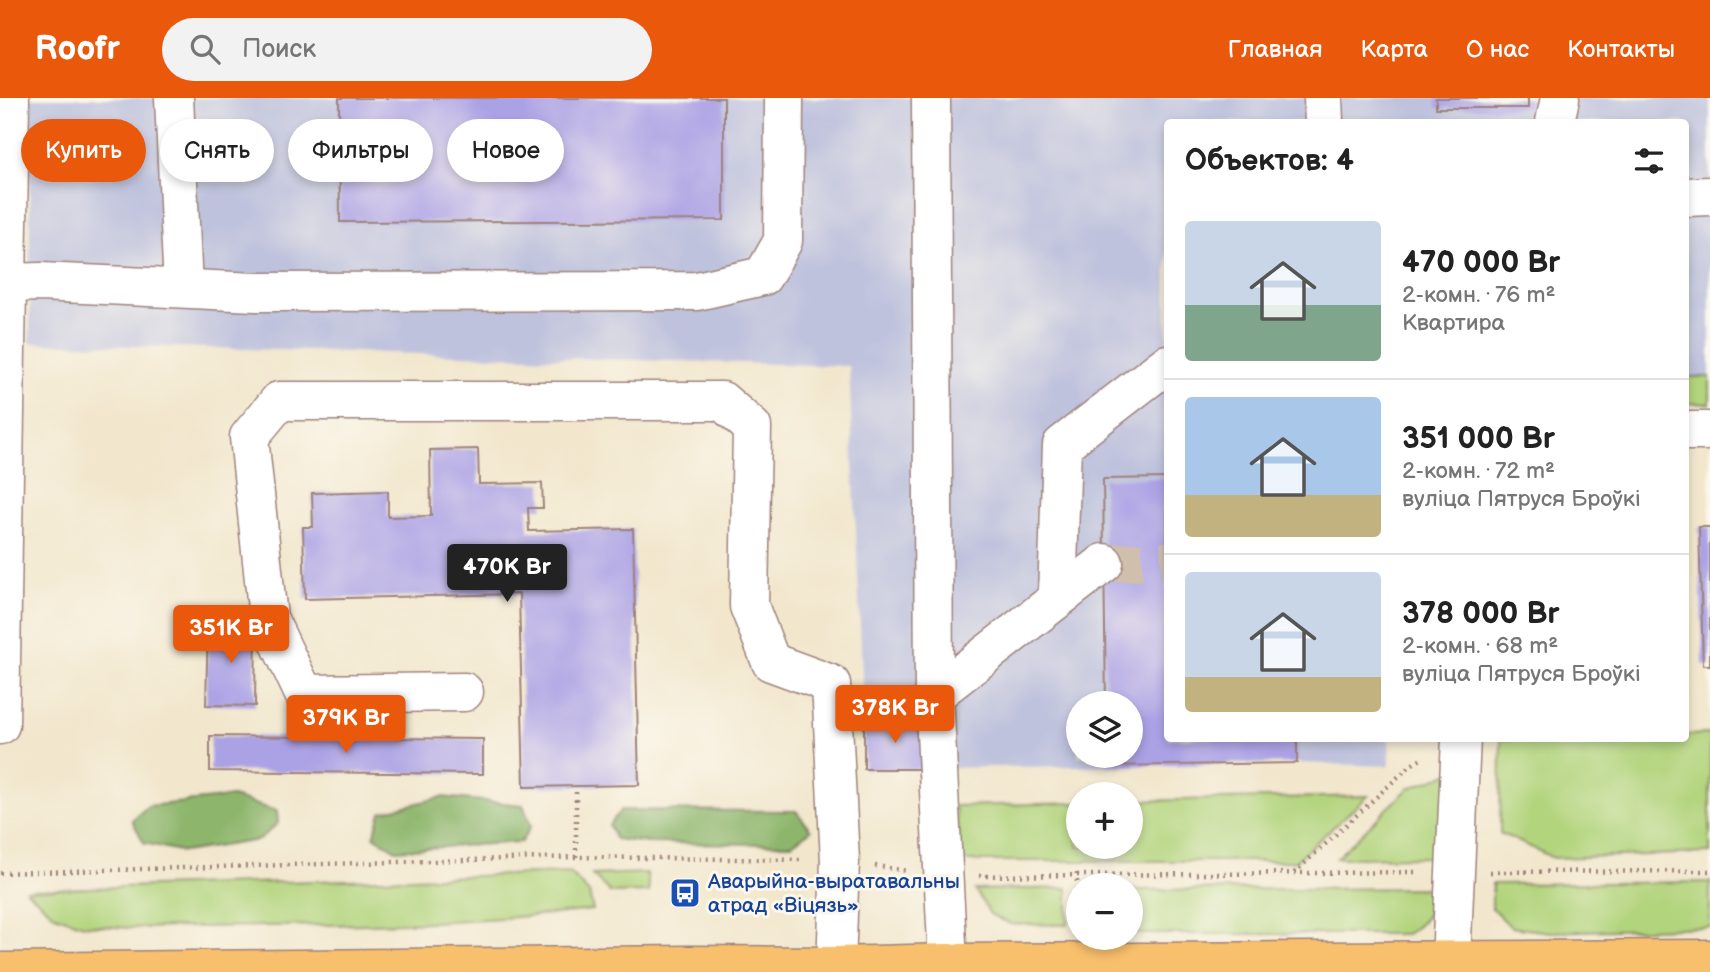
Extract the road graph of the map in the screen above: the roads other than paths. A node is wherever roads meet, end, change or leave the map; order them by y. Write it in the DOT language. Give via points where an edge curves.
graph roads {
  1 [pos="174,98"];
  2 [pos="784,98"];
  3 [pos="930,98"];
  4 [pos="1323,98"];
  5 [pos="1560,98"];
  6 [pos="7,110"];
  7 [pos="1324,119"];
  8 [pos="1556,119"];
  9 [pos="1710,196"];
  10 [pos="1689,197"];
  11 [pos="6,283"];
  12 [pos="183,289"];
  13 [pos="1164,366"];
  14 [pos="1689,431"];
  15 [pos="1710,431"];
  16 [pos="1104,563"];
  17 [pos="1057,599"];
  18 [pos="464,692"];
  19 [pos="934,695"];
  20 [pos="0,725"];
  21 [pos="1447,745"];
  22 [pos="1710,959"];
  23 [pos="1451,962"];
  24 [pos="948,963"];
  25 [pos="836,966"];
  26 [pos="736,969"];
  27 [pos="0,972"];
  28 [pos="168,972"];
  1 -- 12 [label="lane"];
  2 -- 12 [label="lane" via="783,241 763,276 696,291"];
  3 -- 19 [label="lane"];
  4 -- 7 [label="lane"];
  5 -- 8 [label="lane"];
  6 -- 11 [label="lane"];
  9 -- 10 [label="lane"];
  11 -- 12 [label="lane"];
  11 -- 20 [label="lane"];
  13 -- 17 [label="lane" via="1062,445"];
  14 -- 15 [label="lane"];
  16 -- 17 [label="lane"];
  17 -- 19 [label="lane"];
  18 -- 25 [label="lane" via="304,694 268,618 249,437 279,401 722,401 752,427 749,606 771,663 831,684 840,861"];
  19 -- 24 [label="lane"];
  21 -- 23 [label="lane" via="1455,872"];
  22 -- 23 [label="main road"];
  23 -- 24 [label="main road"];
  24 -- 25 [label="main road"];
  25 -- 26 [label="main road"];
  26 -- 28 [label="main road"];
  27 -- 28 [label="main road"];
}
